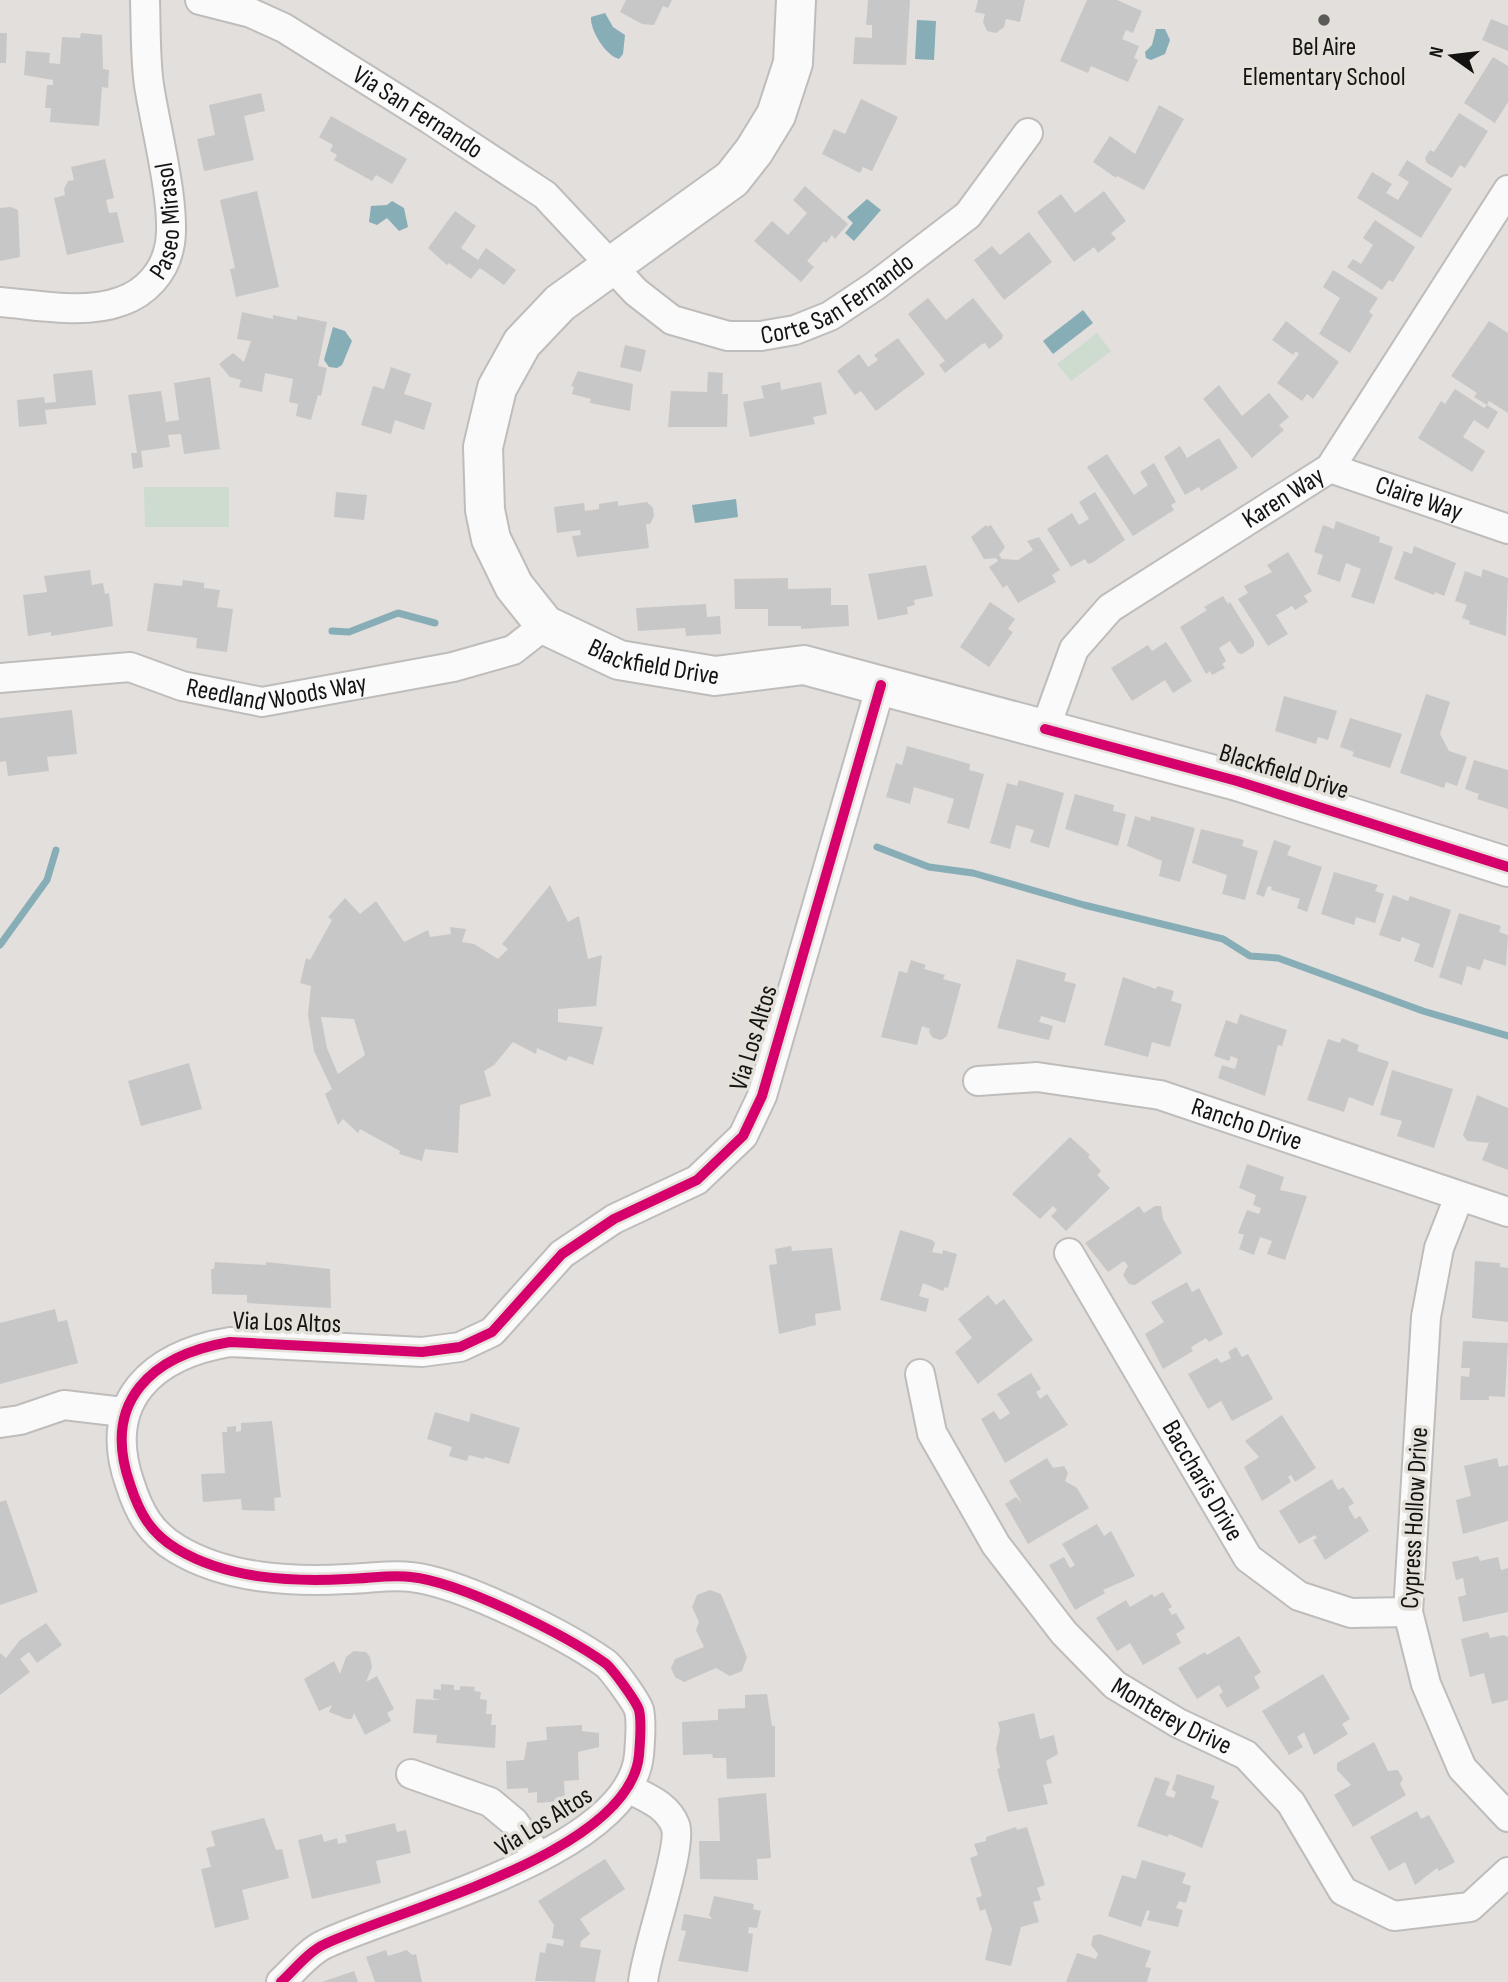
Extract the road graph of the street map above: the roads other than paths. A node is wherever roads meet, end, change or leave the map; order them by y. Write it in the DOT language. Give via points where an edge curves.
graph roads {
  1 [pos="145,0"];
  2 [pos="200,0"];
  3 [pos="796,0"];
  4 [pos="1028,133"];
  5 [pos="1508,190"];
  6 [pos="612,263"];
  7 [pos="0,302"];
  8 [pos="1330,468"];
  9 [pos="1508,529"];
  10 [pos="545,625"];
  11 [pos="0,678"];
  12 [pos="881,685"];
  13 [pos="1045,729"];
  14 [pos="1508,867"];
  15 [pos="978,1081"];
  16 [pos="1459,1197"];
  17 [pos="1508,1212"];
  18 [pos="1069,1253"];
  19 [pos="920,1374"];
  20 [pos="123,1412"];
  21 [pos="0,1423"];
  22 [pos="1408,1612"];
  23 [pos="411,1774"];
  24 [pos="629,1789"];
  25 [pos="1508,1817"];
  26 [pos="538,1856"];
  27 [pos="1508,1872"];
  28 [pos="281,1982"];
  29 [pos="643,1982"];
  1 -- 7 [label="street, Paseo Mirasol" via="149,82 172,224 169,250 158,274 142,291 91,308"];
  2 -- 6 [label="street, Via San Fernando" via="251,13 284,28 431,120 545,195"];
  3 -- 6 [label="street, Blackfield Drive" via="793,63 776,115 754,151 732,179"];
  4 -- 6 [label="street, Corte San Fernando" via="968,215 830,316 795,330 728,336 672,320 636,292"];
  5 -- 8 [label="street, Karen Way"];
  6 -- 10 [label="street, Blackfield Drive" via="560,303 522,343 488,415 482,480 492,539 514,586"];
  8 -- 9 [label="street, Claire Way"];
  8 -- 13 [label="street, Karen Way" via="1110,608 1074,649"];
  10 -- 11 [label="street, Reedland Woods Way" via="513,650 453,667 262,702 182,686 130,667"];
  10 -- 12 [label="street, Blackfield Drive" via="619,660 715,676 804,665"];
  12 -- 13 [label="street, Blackfield Drive"];
  12 -- 20 [label="street, Via Los Altos" via="762,1096 743,1136 697,1180 614,1219 562,1254 492,1332 460,1347 422,1352 230,1342 201,1347 174,1357 145,1380"];
  13 -- 14 [label="street, Blackfield Drive" via="1237,780"];
  15 -- 16 [label="street, Rancho Drive" via="1037,1077 1160,1095"];
  16 -- 17 [label="street, Rancho Drive"];
  16 -- 22 [label="street, Cypress Hollow Drive" via="1439,1248 1426,1317"];
  18 -- 22 [label="street, Baccharis Drive" via="1248,1558 1299,1596 1351,1613"];
  19 -- 27 [label="street, Monterey Drive" via="932,1433 996,1545 1064,1633 1115,1685 1178,1723 1246,1755 1291,1803 1343,1891 1394,1916 1470,1907"];
  20 -- 21 [label="street" via="64,1405"];
  20 -- 24 [label="street, Via Los Altos" via="124,1466 141,1517 177,1549 243,1573 306,1581 411,1577 458,1588 608,1664 639,1708 639,1757"];
  22 -- 25 [label="street, Cypress Hollow Drive" via="1426,1684 1462,1768"];
  23 -- 26 [label="street" via="490,1802 514,1822"];
  24 -- 26 [label="street, Via Los Altos" via="595,1824"];
  24 -- 29 [label="street, Via Los Altos" via="664,1808 676,1826 677,1849"];
  26 -- 28 [label="street, Via Los Altos" via="493,1881 321,1945"];
}
